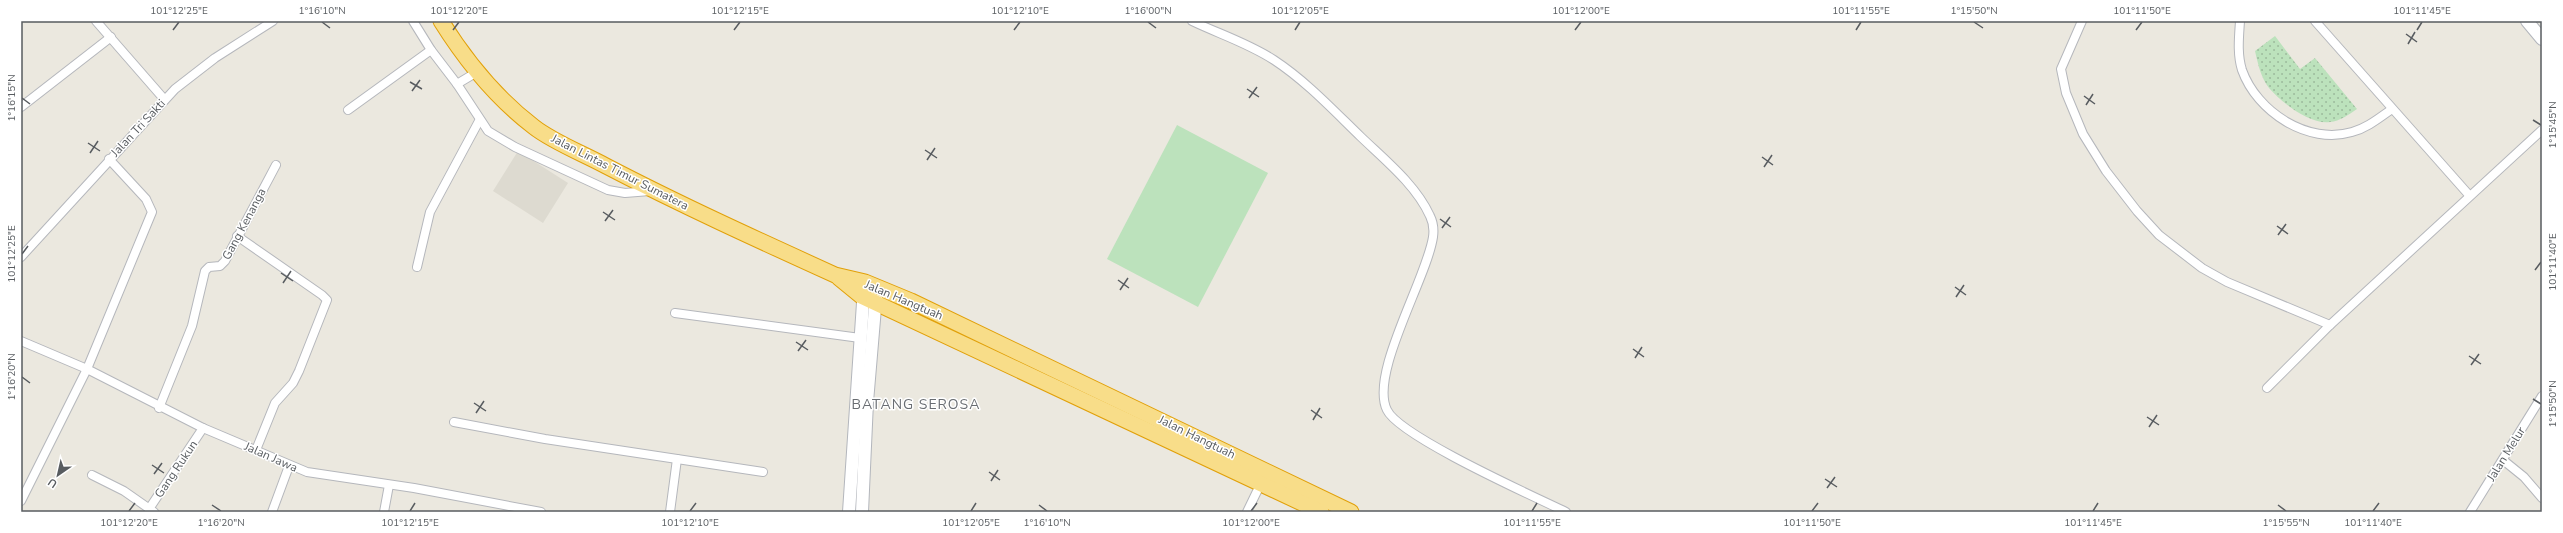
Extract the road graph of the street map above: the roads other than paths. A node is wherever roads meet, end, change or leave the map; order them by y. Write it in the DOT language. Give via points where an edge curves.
graph roads {
  1 [pos="96,21"];
  2 [pos="413,21"];
  3 [pos="441,21"];
  4 [pos="1192,21"];
  5 [pos="2082,21"];
  6 [pos="2240,21"];
  7 [pos="2315,21"];
  8 [pos="2527,21"];
  9 [pos="270,22"];
  10 [pos="111,37"];
  11 [pos="2542,39"];
  12 [pos="431,50"];
  13 [pos="477,72"];
  14 [pos="457,84"];
  15 [pos="164,99"];
  16 [pos="21,107"];
  17 [pos="2392,109"];
  18 [pos="348,110"];
  19 [pos="479,121"];
  20 [pos="2542,130"];
  21 [pos="109,159"];
  22 [pos="276,165"];
  23 [pos="652,190"];
  24 [pos="2470,195"];
  25 [pos="237,236"];
  26 [pos="21,257"];
  27 [pos="417,268"];
  28 [pos="835,275"];
  29 [pos="868,288"];
  30 [pos="875,303"];
  31 [pos="675,313"];
  32 [pos="2330,325"];
  33 [pos="860,338"];
  34 [pos="21,341"];
  35 [pos="87,369"];
  36 [pos="2267,388"];
  37 [pos="2542,396"];
  38 [pos="159,408"];
  39 [pos="1153,416"];
  40 [pos="454,422"];
  41 [pos="203,428"];
  42 [pos="1148,431"];
  43 [pos="256,450"];
  44 [pos="678,459"];
  45 [pos="2503,460"];
  46 [pos="289,466"];
  47 [pos="763,472"];
  48 [pos="92,475"];
  49 [pos="1261,483"];
  50 [pos="389,485"];
  51 [pos="864,489"];
  52 [pos="851,490"];
  53 [pos="2542,498"];
  54 [pos="21,501"];
  55 [pos="151,510"];
  56 [pos="272,512"];
  57 [pos="384,512"];
  58 [pos="540,512"];
  59 [pos="670,512"];
  60 [pos="849,512"];
  61 [pos="862,512"];
  62 [pos="1247,512"];
  63 [pos="1321,512"];
  64 [pos="1351,512"];
  65 [pos="1566,512"];
  66 [pos="2470,512"];
  1 -- 10 [label="street"];
  2 -- 12 [label="street"];
  3 -- 13 [label="highway, Jalan Lintas Timur Sumatera" via="462,55"];
  4 -- 65 [label="street" via="1252,46 1292,72 1402,177 1430,215 1433,237 1424,269 1396,336 1385,382 1383,396 1386,410 1394,421 1445,452"];
  5 -- 32 [label="street" via="2061,69 2066,93 2083,134 2106,171 2137,211 2159,235 2202,268 2227,282"];
  6 -- 17 [label="street" via="2238,42 2242,70 2257,96 2280,118 2302,130 2330,135 2352,132 2373,123"];
  7 -- 17 [label="street"];
  8 -- 11 [label="street"];
  9 -- 15 [label="street, Jalan Tri Sakti" via="215,58"];
  10 -- 15 [label="street"];
  10 -- 16 [label="street"];
  12 -- 14 [label="street"];
  12 -- 18 [label="street"];
  13 -- 14 [label="street"];
  13 -- 23 [label="highway, Jalan Lintas Timur Sumatera" via="503,100 535,128"];
  14 -- 19 [label="street"];
  15 -- 21 [label="street, Jalan Tri Sakti"];
  17 -- 24 [label="street"];
  19 -- 23 [label="street" via="488,131 515,147 608,190 625,193"];
  19 -- 27 [label="street" via="430,212"];
  20 -- 24 [label="street"];
  21 -- 26 [label="street, Jalan Tri Sakti"];
  21 -- 35 [label="street" via="146,199 152,212"];
  22 -- 25 [label="street, Gang Kenanga"];
  23 -- 28 [label="highway, Jalan Lintas Timur Sumatera"];
  24 -- 32 [label="street"];
  25 -- 38 [label="street, Gang Kenanga" via="223,264 205,270 192,326"];
  25 -- 43 [label="street" via="327,300 299,371 293,383 275,403"];
  28 -- 29 [label="highway, Jalan Hangtuah"];
  29 -- 30 [label="highway, Jalan Hangtuah"];
  29 -- 33 [label="street"];
  29 -- 39 [label="highway, Jalan Hangtuah"];
  30 -- 42 [label="highway, Jalan Hangtuah"];
  30 -- 51 [label="street" via="867,402"];
  31 -- 33 [label="street"];
  32 -- 36 [label="street"];
  33 -- 52 [label="street"];
  34 -- 35 [label="street, Jalan Jawa"];
  35 -- 38 [label="street, Jalan Jawa"];
  35 -- 54 [label="street"];
  37 -- 45 [label="street, Jalan Melur"];
  38 -- 41 [label="street, Jalan Jawa"];
  39 -- 42 [label="highway"];
  39 -- 64 [label="highway, Jalan Hangtuah"];
  40 -- 44 [label="street"];
  41 -- 43 [label="street, Jalan Jawa"];
  41 -- 55 [label="street, Gang Rukun"];
  42 -- 49 [label="highway, Jalan Hangtuah"];
  43 -- 46 [label="street, Jalan Jawa"];
  44 -- 47 [label="street"];
  44 -- 59 [label="street"];
  45 -- 53 [label="street" via="2524,477"];
  45 -- 66 [label="street, Jalan Melur"];
  46 -- 50 [label="street, Jalan Jawa" via="338,478"];
  46 -- 56 [label="street"];
  48 -- 55 [label="street" via="124,491"];
  49 -- 62 [label="street"];
  49 -- 63 [label="highway, Jalan Hangtuah"];
  50 -- 57 [label="street"];
  50 -- 58 [label="street, Jalan Jawa"];
  51 -- 52 [label="street"];
  51 -- 61 [label="street"];
  52 -- 60 [label="street"];
}
